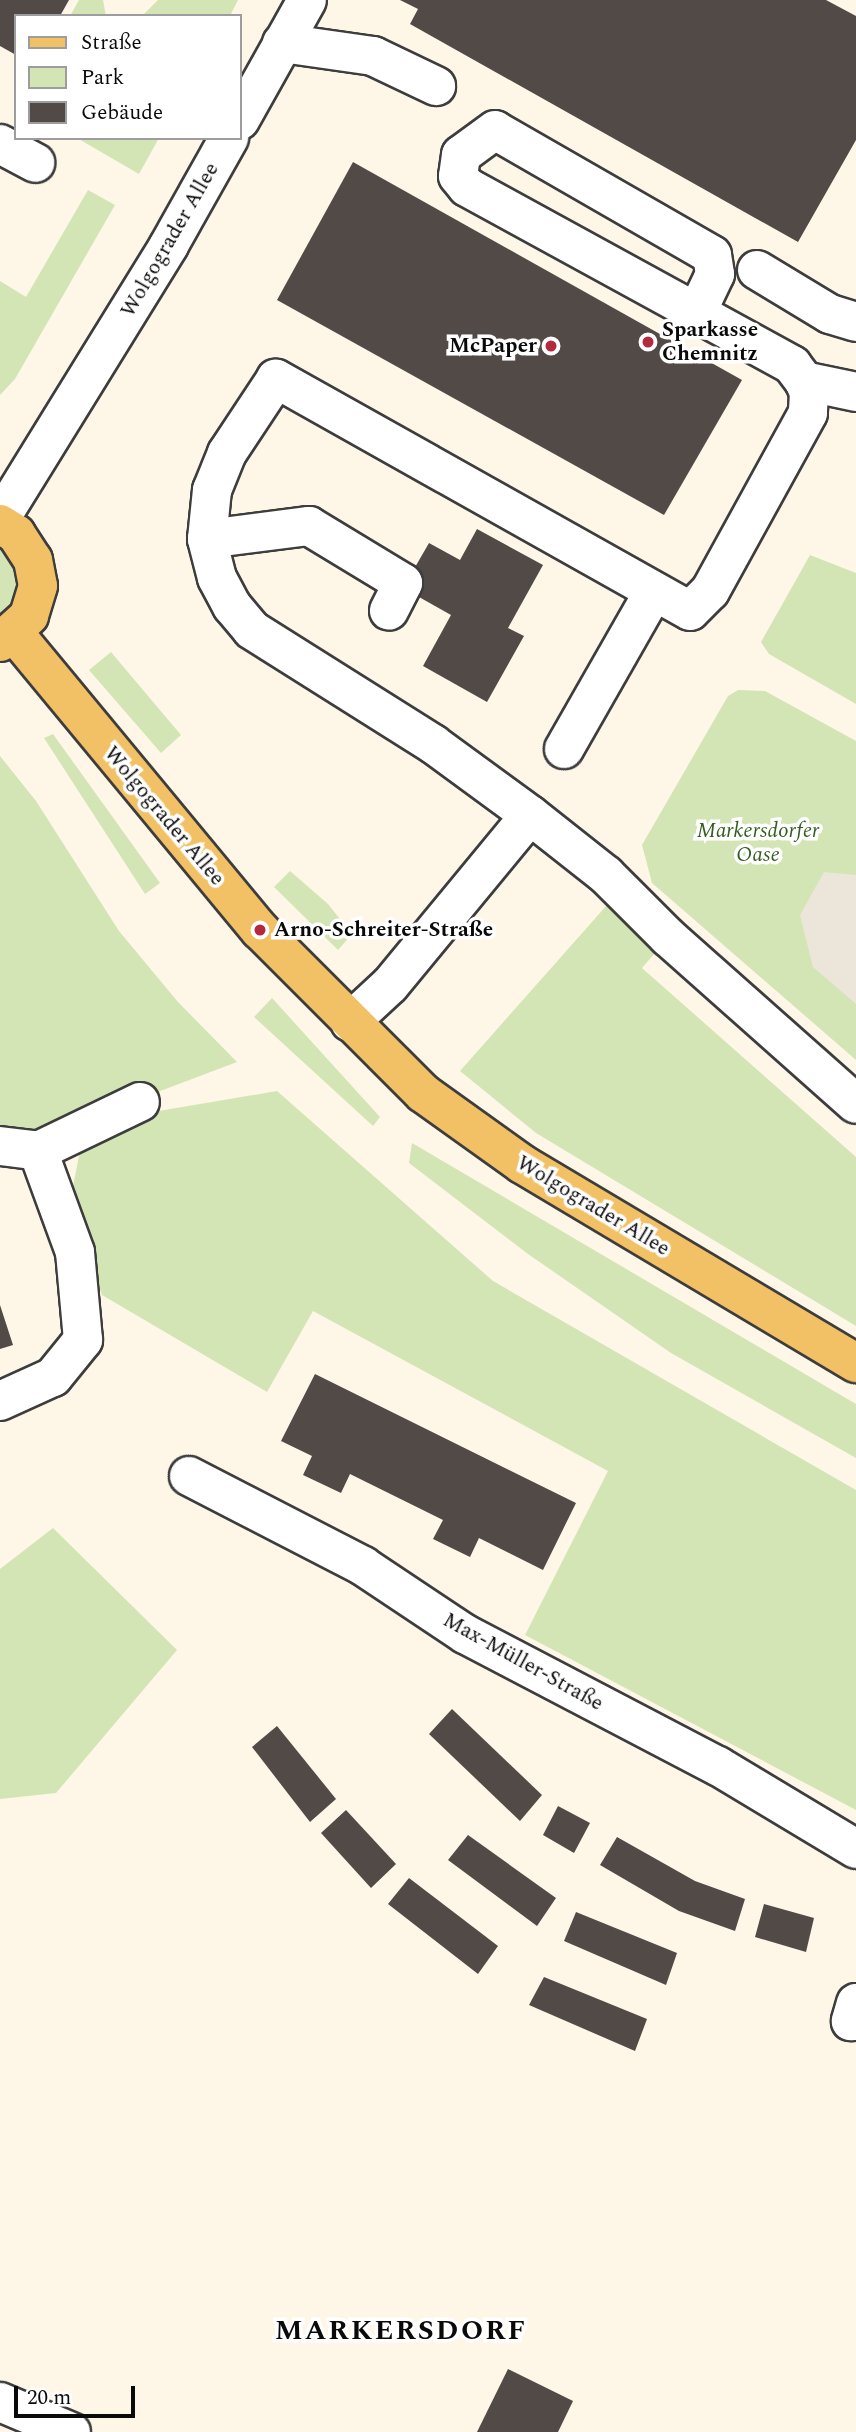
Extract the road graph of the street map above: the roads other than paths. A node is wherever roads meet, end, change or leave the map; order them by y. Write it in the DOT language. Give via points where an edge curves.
graph roads {
  1 [pos="307,0"];
  2 [pos="282,43"];
  3 [pos="436,86"];
  4 [pos="242,116"];
  5 [pos="228,140"];
  6 [pos="0,144"];
  7 [pos="35,163"];
  8 [pos="757,270"];
  9 [pos="711,319"];
  10 [pos="856,322"];
  11 [pos="804,381"];
  12 [pos="856,392"];
  13 [pos="0,519"];
  14 [pos="0,524"];
  15 [pos="207,539"];
  16 [pos="653,593"];
  17 [pos="389,611"];
  18 [pos="7,638"];
  19 [pos="564,749"];
  20 [pos="530,815"];
  21 [pos="350,1022"];
  22 [pos="140,1102"];
  23 [pos="856,1104"];
  24 [pos="0,1146"];
  25 [pos="38,1151"];
  26 [pos="856,1363"];
  27 [pos="0,1401"];
  28 [pos="189,1476"];
  29 [pos="856,1849"];
  30 [pos="856,2003"];
  31 [pos="856,2021"];
  32 [pos="0,2402"];
  33 [pos="71,2432"];
  1 -- 2 [label="street"];
  2 -- 3 [label="street" via="373,56"];
  2 -- 4 [label="street"];
  5 -- 13 [label="street, Wolgograder Allee" via="148,280"];
  6 -- 7 [label="street"];
  8 -- 10 [label="street" via="830,314"];
  9 -- 9 [label="street" via="467,187 458,176 461,155 495,131 712,255"];
  9 -- 11 [label="street" via="792,365"];
  11 -- 12 [label="street"];
  11 -- 16 [label="street" via="809,392 808,413 710,591 690,611"];
  14 -- 18 [label="main road, Wolgograder Allee" via="16,534 33,560 38,586 29,616"];
  15 -- 16 [label="street" via="212,490 227,453 276,379"];
  15 -- 17 [label="street" via="309,526 403,583"];
  15 -- 20 [label="street" via="217,578 232,606 264,641 433,744"];
  16 -- 19 [label="street"];
  18 -- 21 [label="main road, Wolgograder Allee" via="260,930"];
  20 -- 21 [label="street" via="390,985"];
  20 -- 23 [label="street" via="606,875 668,937"];
  21 -- 26 [label="main road, Wolgograder Allee" via="423,1093 522,1164"];
  22 -- 25 [label="street"];
  24 -- 25 [label="street"];
  25 -- 27 [label="street" via="75,1252 83,1340 53,1377"];
  28 -- 29 [label="street, Max-Müller-Straße" via="363,1566 465,1633 718,1766"];
  30 -- 31 [label="street" via="851,2021"];
  32 -- 33 [label="street"];
}
